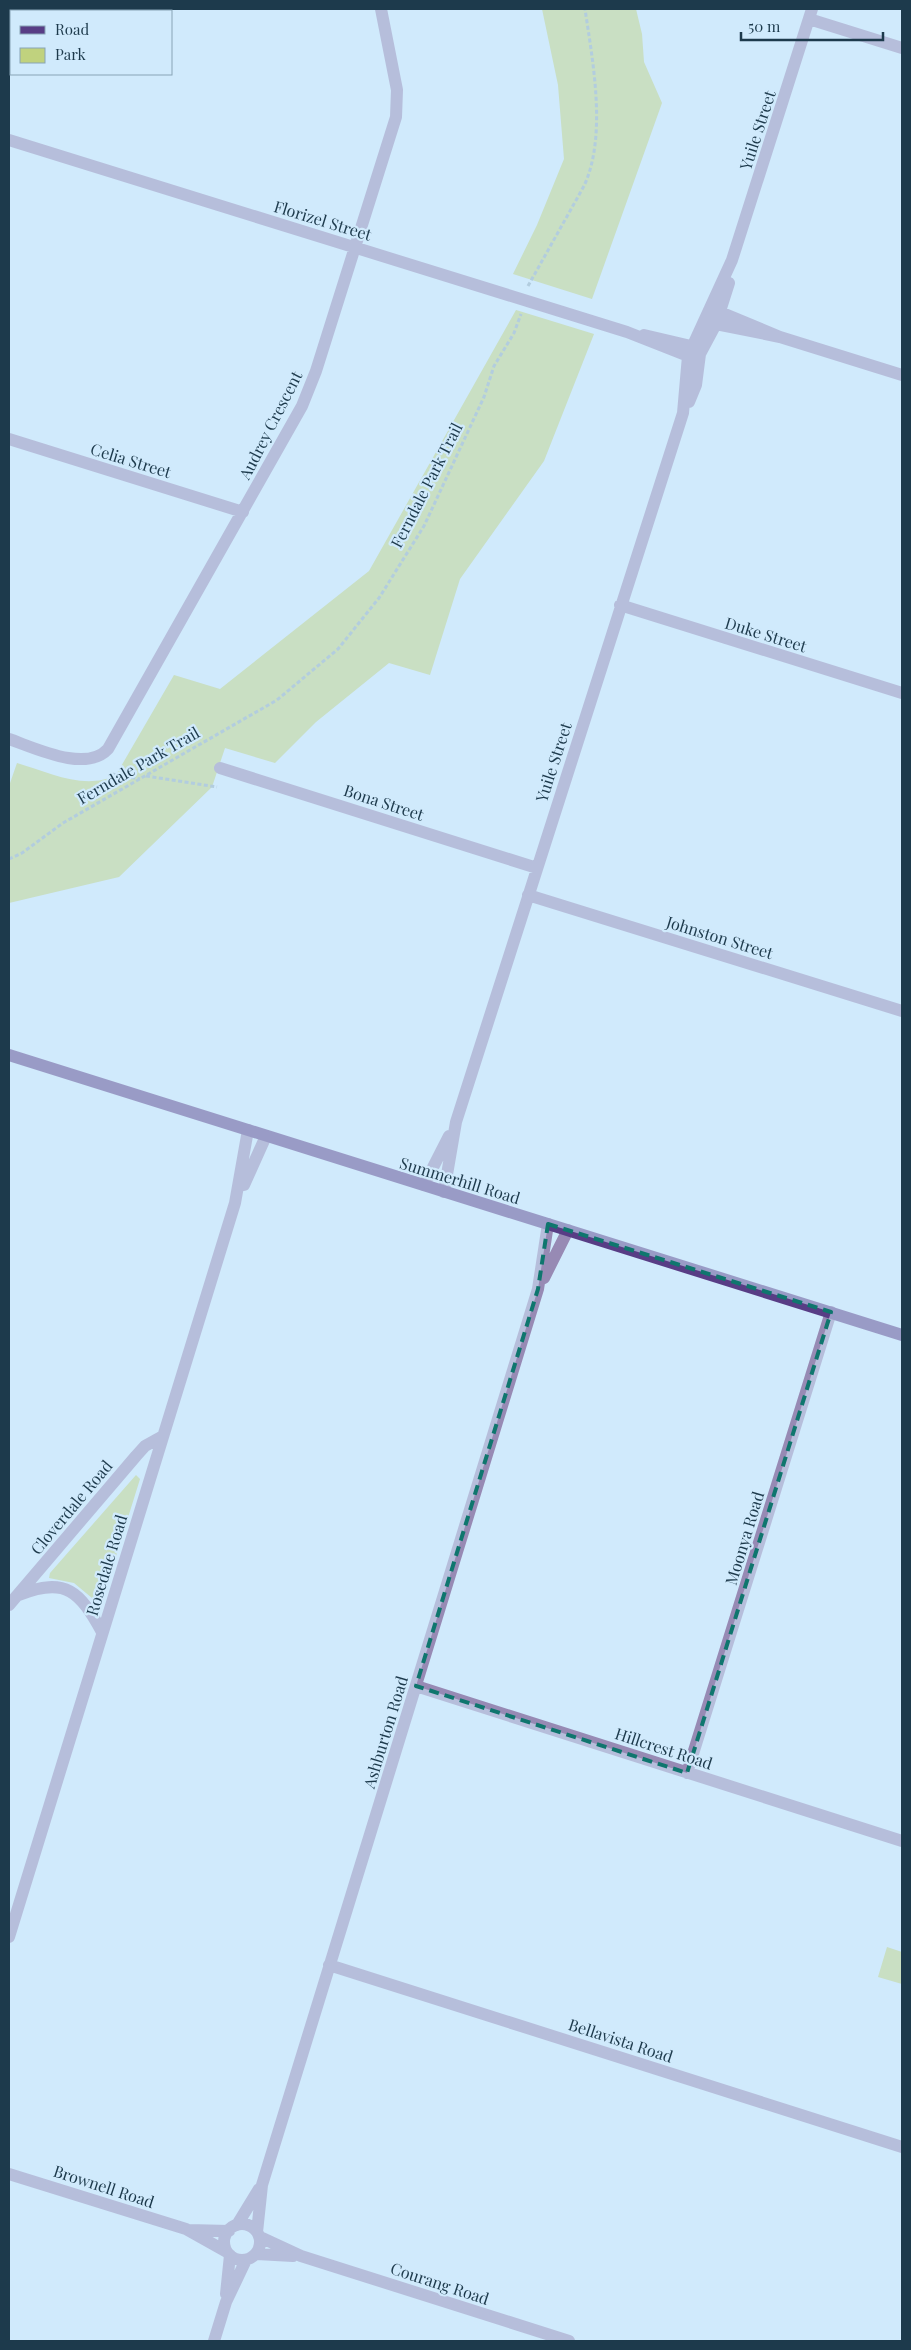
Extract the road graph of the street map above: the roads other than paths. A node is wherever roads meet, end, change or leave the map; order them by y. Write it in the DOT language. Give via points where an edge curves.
graph roads {
  1 [pos="381,9"];
  2 [pos="810,14"];
  3 [pos="902,48"];
  4 [pos="9,140"];
  5 [pos="355,247"];
  6 [pos="715,317"];
  7 [pos="693,352"];
  8 [pos="902,375"];
  9 [pos="9,439"];
  10 [pos="243,512"];
  11 [pos="620,605"];
  12 [pos="902,693"];
  13 [pos="9,739"];
  14 [pos="220,768"];
  15 [pos="537,868"];
  16 [pos="528,895"];
  17 [pos="902,1011"];
  18 [pos="9,1055"];
  19 [pos="456,1122"];
  20 [pos="248,1130"];
  21 [pos="266,1136"];
  22 [pos="424,1186"];
  23 [pos="444,1192"];
  24 [pos="235,1203"];
  25 [pos="548,1224"];
  26 [pos="568,1230"];
  27 [pos="538,1289"];
  28 [pos="831,1312"];
  29 [pos="902,1335"];
  30 [pos="163,1436"];
  31 [pos="13,1600"];
  32 [pos="102,1632"];
  33 [pos="416,1686"];
  34 [pos="688,1773"];
  35 [pos="902,1841"];
  36 [pos="9,1938"];
  37 [pos="329,1965"];
  38 [pos="902,2146"];
  39 [pos="10,2174"];
  40 [pos="262,2185"];
  41 [pos="233,2228"];
  42 [pos="186,2230"];
  43 [pos="258,2234"];
  44 [pos="228,2254"];
  45 [pos="300,2256"];
  46 [pos="252,2257"];
  47 [pos="226,2302"];
  48 [pos="214,2341"];
  49 [pos="569,2341"];
  1 -- 5 [label="street, Audrey Crescent" via="398,108"];
  2 -- 3 [label="street"];
  2 -- 6 [label="street, Yuile Street" via="732,260 728,289"];
  4 -- 5 [label="street, Florizel Street"];
  5 -- 7 [label="street, Florizel Street"];
  5 -- 10 [label="street, Audrey Crescent" via="310,390"];
  6 -- 7 [label="street, Yuile Street"];
  6 -- 8 [label="street"];
  7 -- 11 [label="street, Yuile Street" via="696,385 682,414"];
  9 -- 10 [label="street, Celia Street"];
  10 -- 13 [label="street, Audrey Crescent" via="103,754 80,760"];
  11 -- 12 [label="street, Duke Street"];
  11 -- 15 [label="street, Yuile Street"];
  14 -- 15 [label="street, Bona Street"];
  15 -- 16 [label="street, Yuile Street"];
  16 -- 17 [label="street, Johnston Street"];
  16 -- 19 [label="street, Yuile Street"];
  18 -- 20 [label="main road, Summerhill Road"];
  19 -- 22 [label="street, Yuile Street"];
  19 -- 23 [label="street, Yuile Street"];
  20 -- 21 [label="main road, Summerhill Road"];
  20 -- 24 [label="street, Rosedale Road"];
  21 -- 22 [label="main road, Summerhill Road"];
  21 -- 24 [label="street, Rosedale Road"];
  22 -- 23 [label="main road, Summerhill Road"];
  23 -- 25 [label="main road, Summerhill Road"];
  24 -- 30 [label="street, Rosedale Road"];
  25 -- 26 [label="main road, Summerhill Road"];
  25 -- 27 [label="street, Ashburton Road"];
  26 -- 27 [label="street, Ashburton Road"];
  26 -- 28 [label="main road, Summerhill Road"];
  27 -- 33 [label="street, Ashburton Road"];
  28 -- 29 [label="main road, Summerhill Road"];
  28 -- 34 [label="street, Moonya Road"];
  30 -- 31 [label="street, Cloverdale Road" via="136,1456"];
  30 -- 32 [label="street, Rosedale Road"];
  31 -- 32 [label="street" via="37,1587 72,1592 83,1599"];
  32 -- 36 [label="street, Rosedale Road"];
  33 -- 34 [label="street, Hillcrest Road"];
  33 -- 37 [label="street, Ashburton Road"];
  34 -- 35 [label="street, Hillcrest Road"];
  37 -- 38 [label="street, Bellavista Road"];
  37 -- 40 [label="street, Ashburton Road"];
  39 -- 42 [label="street, Brownell Road"];
  40 -- 41 [label="street, Ashburton Road"];
  40 -- 43 [label="street, Ashburton Road"];
  41 -- 42 [label="street, Brownell Road"];
  41 -- 43 [label="street" via="248,2225"];
  41 -- 44 [label="street" via="224,2241"];
  42 -- 44 [label="street, Brownell Road"];
  43 -- 45 [label="street, Courang Road"];
  43 -- 46 [label="street" via="261,2242"];
  44 -- 46 [label="street" via="235,2259"];
  44 -- 47 [label="street"];
  45 -- 46 [label="street, Courang Road"];
  45 -- 49 [label="street, Courang Road"];
  46 -- 47 [label="street"];
  47 -- 48 [label="street"];
}
